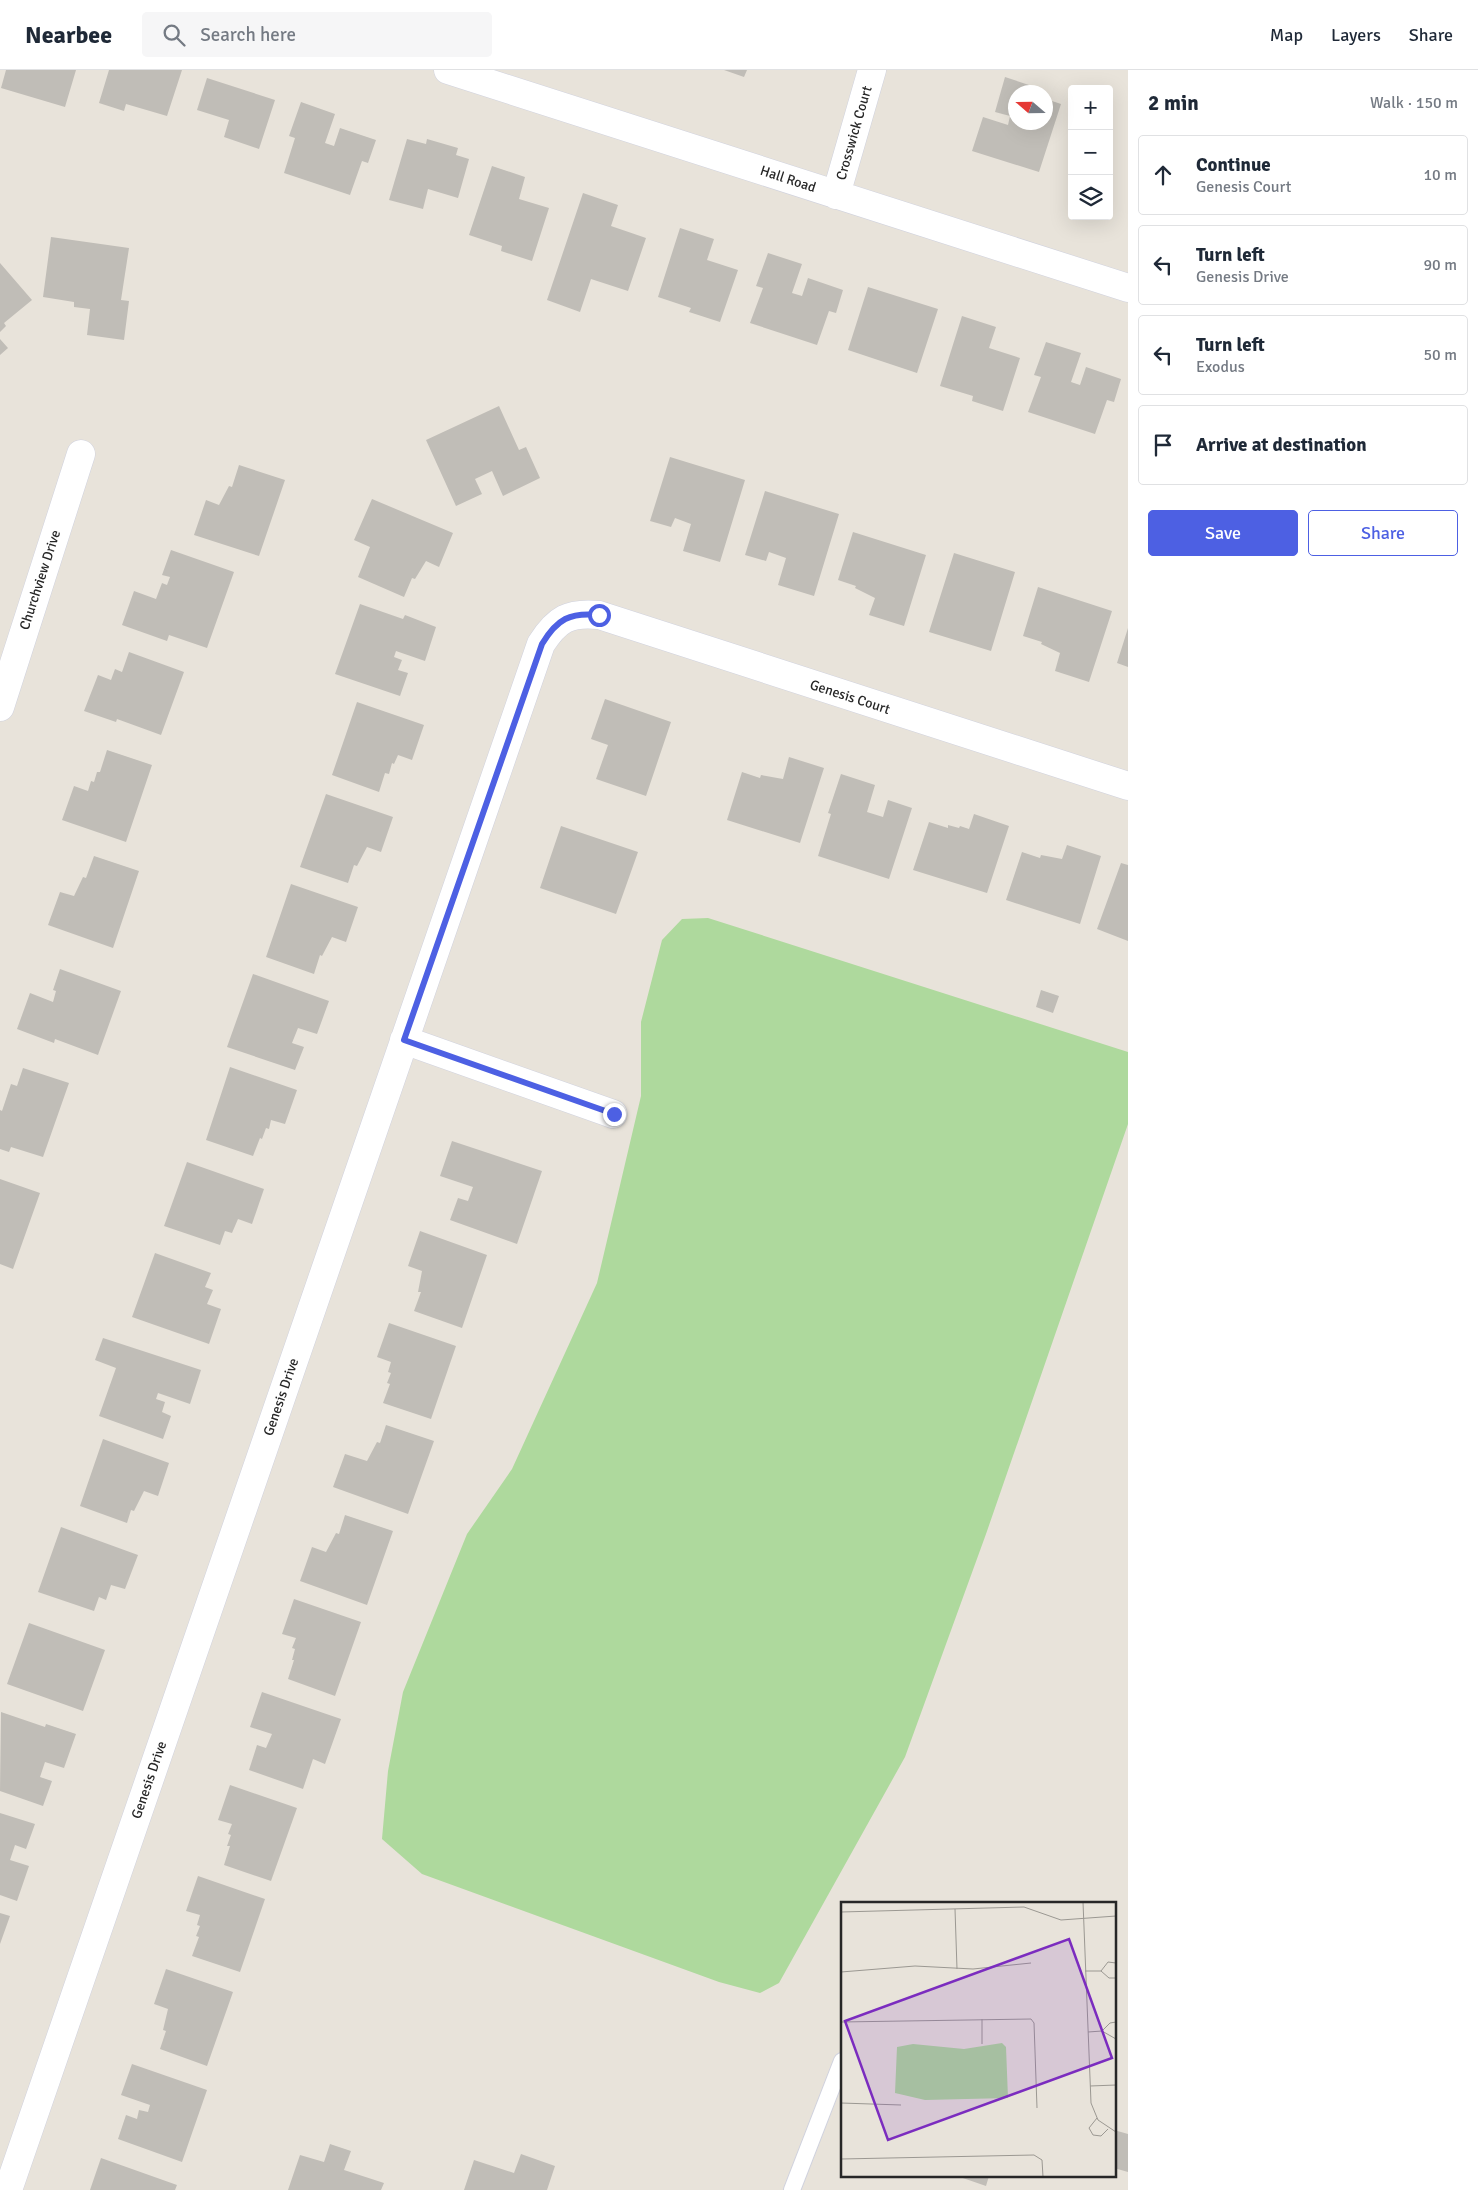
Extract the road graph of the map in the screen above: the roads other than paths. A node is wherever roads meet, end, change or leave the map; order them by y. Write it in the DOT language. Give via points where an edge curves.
graph roads {
  1 [pos="448,70"];
  2 [pos="873,70"];
  3 [pos="836,195"];
  4 [pos="1128,288"];
  5 [pos="81,454"];
  6 [pos="572,615"];
  7 [pos="0,706"];
  8 [pos="1128,786"];
  9 [pos="404,1040"];
  10 [pos="614,1114"];
  11 [pos="841,2064"];
  12 [pos="8,2190"];
  13 [pos="792,2190"];
  1 -- 3 [label="street, Hall Road"];
  2 -- 3 [label="street, Crosswick Court"];
  3 -- 4 [label="street, Hall Road"];
  5 -- 7 [label="street, Churchview Drive"];
  6 -- 8 [label="street, Genesis Court" via="599,615"];
  6 -- 9 [label="street, Genesis Drive" via="552,627 542,644"];
  9 -- 10 [label="street"];
  9 -- 12 [label="street, Genesis Drive"];
  11 -- 13 [label="lane"];
}
